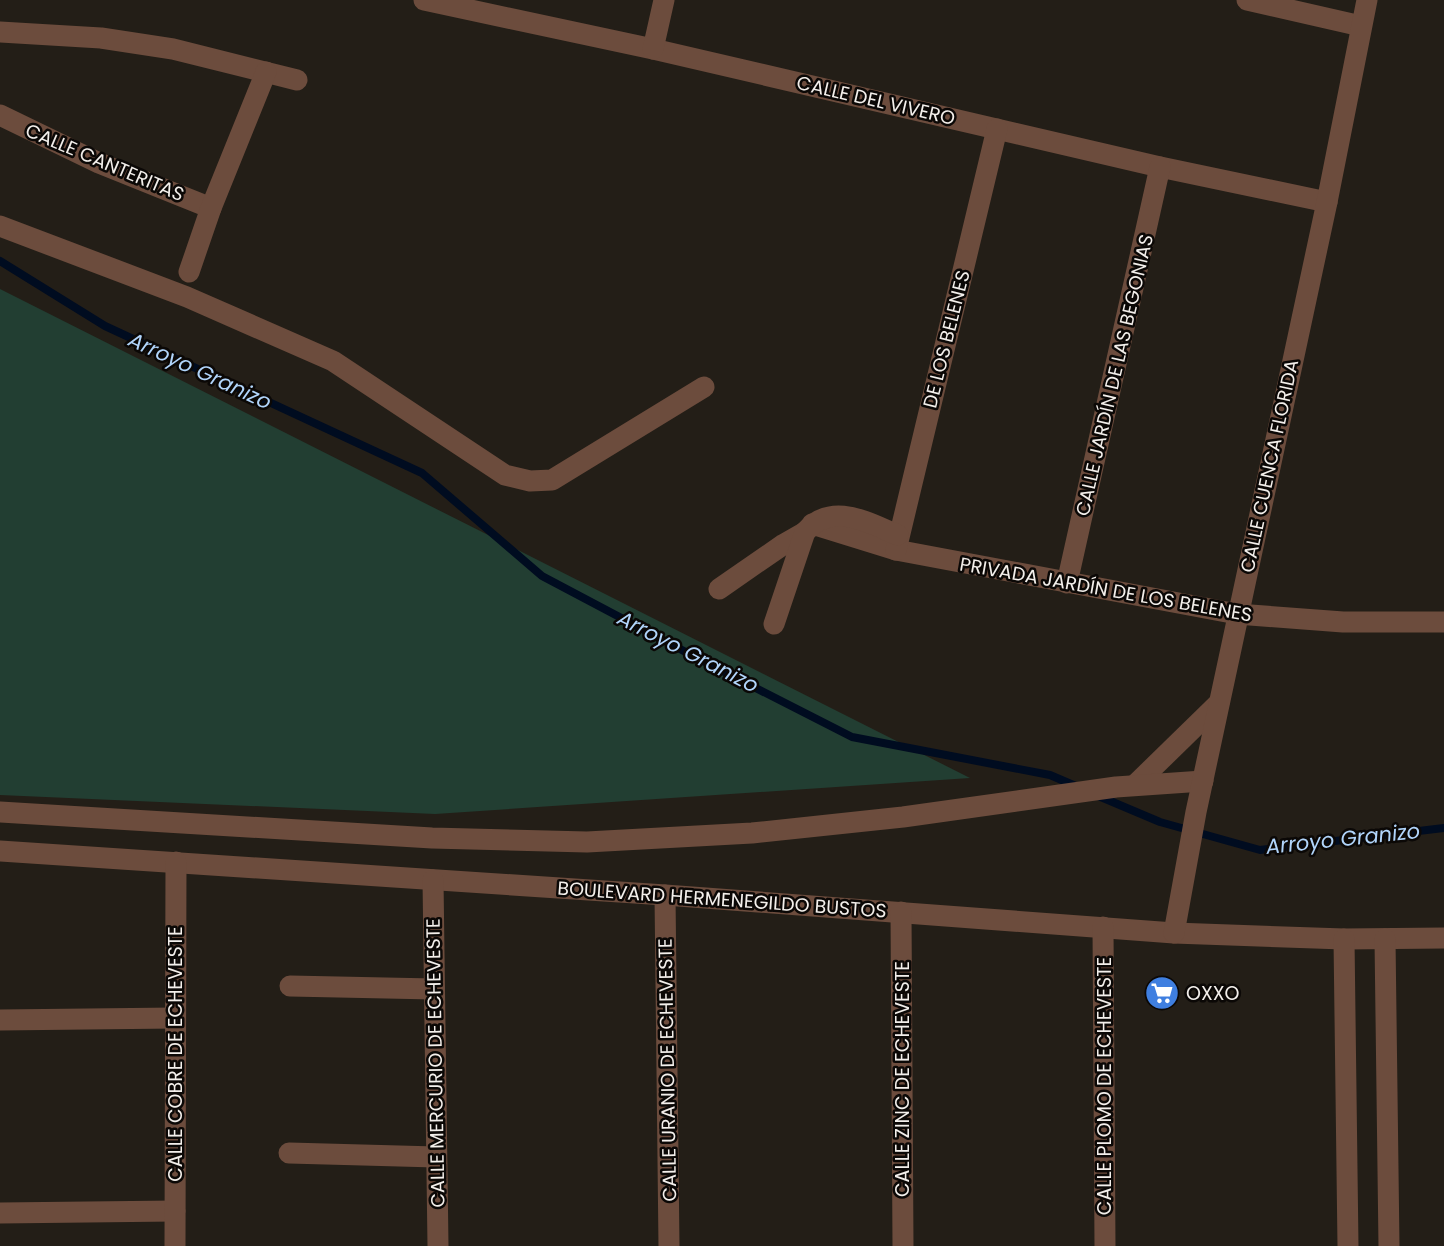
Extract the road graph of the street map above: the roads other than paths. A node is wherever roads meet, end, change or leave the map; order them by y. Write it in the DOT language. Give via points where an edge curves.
graph roads {
  1 [pos="424,0"];
  2 [pos="664,0"];
  3 [pos="1247,0"];
  4 [pos="1367,0"];
  5 [pos="1361,26"];
  6 [pos="0,32"];
  7 [pos="653,49"];
  8 [pos="266,72"];
  9 [pos="297,80"];
  10 [pos="0,115"];
  11 [pos="998,129"];
  12 [pos="1160,167"];
  13 [pos="1327,202"];
  14 [pos="211,208"];
  15 [pos="0,226"];
  16 [pos="189,272"];
  17 [pos="704,387"];
  18 [pos="809,528"];
  19 [pos="897,542"];
  20 [pos="1067,583"];
  21 [pos="719,589"];
  22 [pos="1237,614"];
  23 [pos="1444,622"];
  24 [pos="774,624"];
  25 [pos="1219,703"];
  26 [pos="1203,781"];
  27 [pos="1125,786"];
  28 [pos="0,813"];
  29 [pos="0,850"];
  30 [pos="176,862"];
  31 [pos="433,880"];
  32 [pos="665,895"];
  33 [pos="901,912"];
  34 [pos="1103,927"];
  35 [pos="1174,933"];
  36 [pos="1444,938"];
  37 [pos="1344,939"];
  38 [pos="1385,939"];
  39 [pos="290,986"];
  40 [pos="434,989"];
  41 [pos="175,1018"];
  42 [pos="0,1020"];
  43 [pos="289,1153"];
  44 [pos="436,1157"];
  45 [pos="175,1211"];
  46 [pos="0,1213"];
  47 [pos="175,1246"];
  48 [pos="438,1246"];
  49 [pos="669,1246"];
  50 [pos="903,1246"];
  51 [pos="1105,1246"];
  52 [pos="1348,1246"];
  53 [pos="1389,1246"];
  1 -- 7 [label="street, CALLE DEL VIVERO"];
  2 -- 7 [label="street"];
  3 -- 5 [label="street"];
  4 -- 5 [label="street, CALLE CUENCA FLORIDA"];
  5 -- 13 [label="street, CALLE CUENCA FLORIDA"];
  6 -- 8 [label="street" via="101,38 173,49"];
  7 -- 11 [label="street, CALLE DEL VIVERO"];
  8 -- 9 [label="street"];
  8 -- 14 [label="street"];
  10 -- 14 [label="street, CALLE CANTERITAS" via="99,163"];
  11 -- 12 [label="street, CALLE DEL VIVERO"];
  11 -- 19 [label="street, DE LOS BELENES"];
  12 -- 13 [label="street, CALLE DEL VIVERO"];
  12 -- 20 [label="street, CALLE JARDÍN DE LAS BEGONIAS"];
  13 -- 22 [label="street, CALLE CUENCA FLORIDA"];
  14 -- 16 [label="street"];
  15 -- 17 [label="street" via="187,298 333,361 505,475 530,481 552,480"];
  18 -- 19 [label="street, PRIVADA JARDÍN DE LOS BELENES"];
  18 -- 21 [label="street"];
  18 -- 24 [label="street"];
  19 -- 20 [label="street, PRIVADA JARDÍN DE LOS BELENES"];
  20 -- 22 [label="street, PRIVADA JARDÍN DE LOS BELENES"];
  22 -- 23 [label="street, PRIVADA JARDÍN DE LOS BELENES" via="1343,622"];
  22 -- 25 [label="street, CALLE CUENCA FLORIDA"];
  25 -- 26 [label="street, CALLE CUENCA FLORIDA"];
  25 -- 27 [label="street"];
  26 -- 27 [label="street"];
  26 -- 35 [label="street, CALLE CUENCA FLORIDA"];
  27 -- 28 [label="street" via="752,833 587,842 432,838"];
  29 -- 30 [label="street, BOULEVARD HERMENEGILDO BUSTOS"];
  30 -- 31 [label="street, BOULEVARD HERMENEGILDO BUSTOS"];
  30 -- 41 [label="street, CALLE COBRE DE ECHEVESTE"];
  31 -- 32 [label="street, BOULEVARD HERMENEGILDO BUSTOS"];
  31 -- 40 [label="street, CALLE MERCURIO DE ECHEVESTE"];
  32 -- 33 [label="street, BOULEVARD HERMENEGILDO BUSTOS"];
  32 -- 49 [label="street, CALLE URANIO DE ECHEVESTE"];
  33 -- 34 [label="street, BOULEVARD HERMENEGILDO BUSTOS"];
  33 -- 50 [label="street, CALLE ZINC DE ECHEVESTE"];
  34 -- 35 [label="street, BOULEVARD HERMENEGILDO BUSTOS"];
  34 -- 51 [label="street, CALLE PLOMO DE ECHEVESTE"];
  35 -- 37 [label="street, BOULEVARD HERMENEGILDO BUSTOS"];
  36 -- 38 [label="street, BOULEVARD HERMENEGILDO BUSTOS"];
  37 -- 38 [label="street, BOULEVARD HERMENEGILDO BUSTOS"];
  37 -- 52 [label="street"];
  38 -- 53 [label="street"];
  39 -- 40 [label="street"];
  40 -- 44 [label="street, CALLE MERCURIO DE ECHEVESTE"];
  41 -- 42 [label="street"];
  41 -- 45 [label="street, CALLE COBRE DE ECHEVESTE"];
  43 -- 44 [label="street"];
  44 -- 48 [label="street, CALLE MERCURIO DE ECHEVESTE"];
  45 -- 46 [label="street"];
  45 -- 47 [label="street, CALLE COBRE DE ECHEVESTE"];
}
